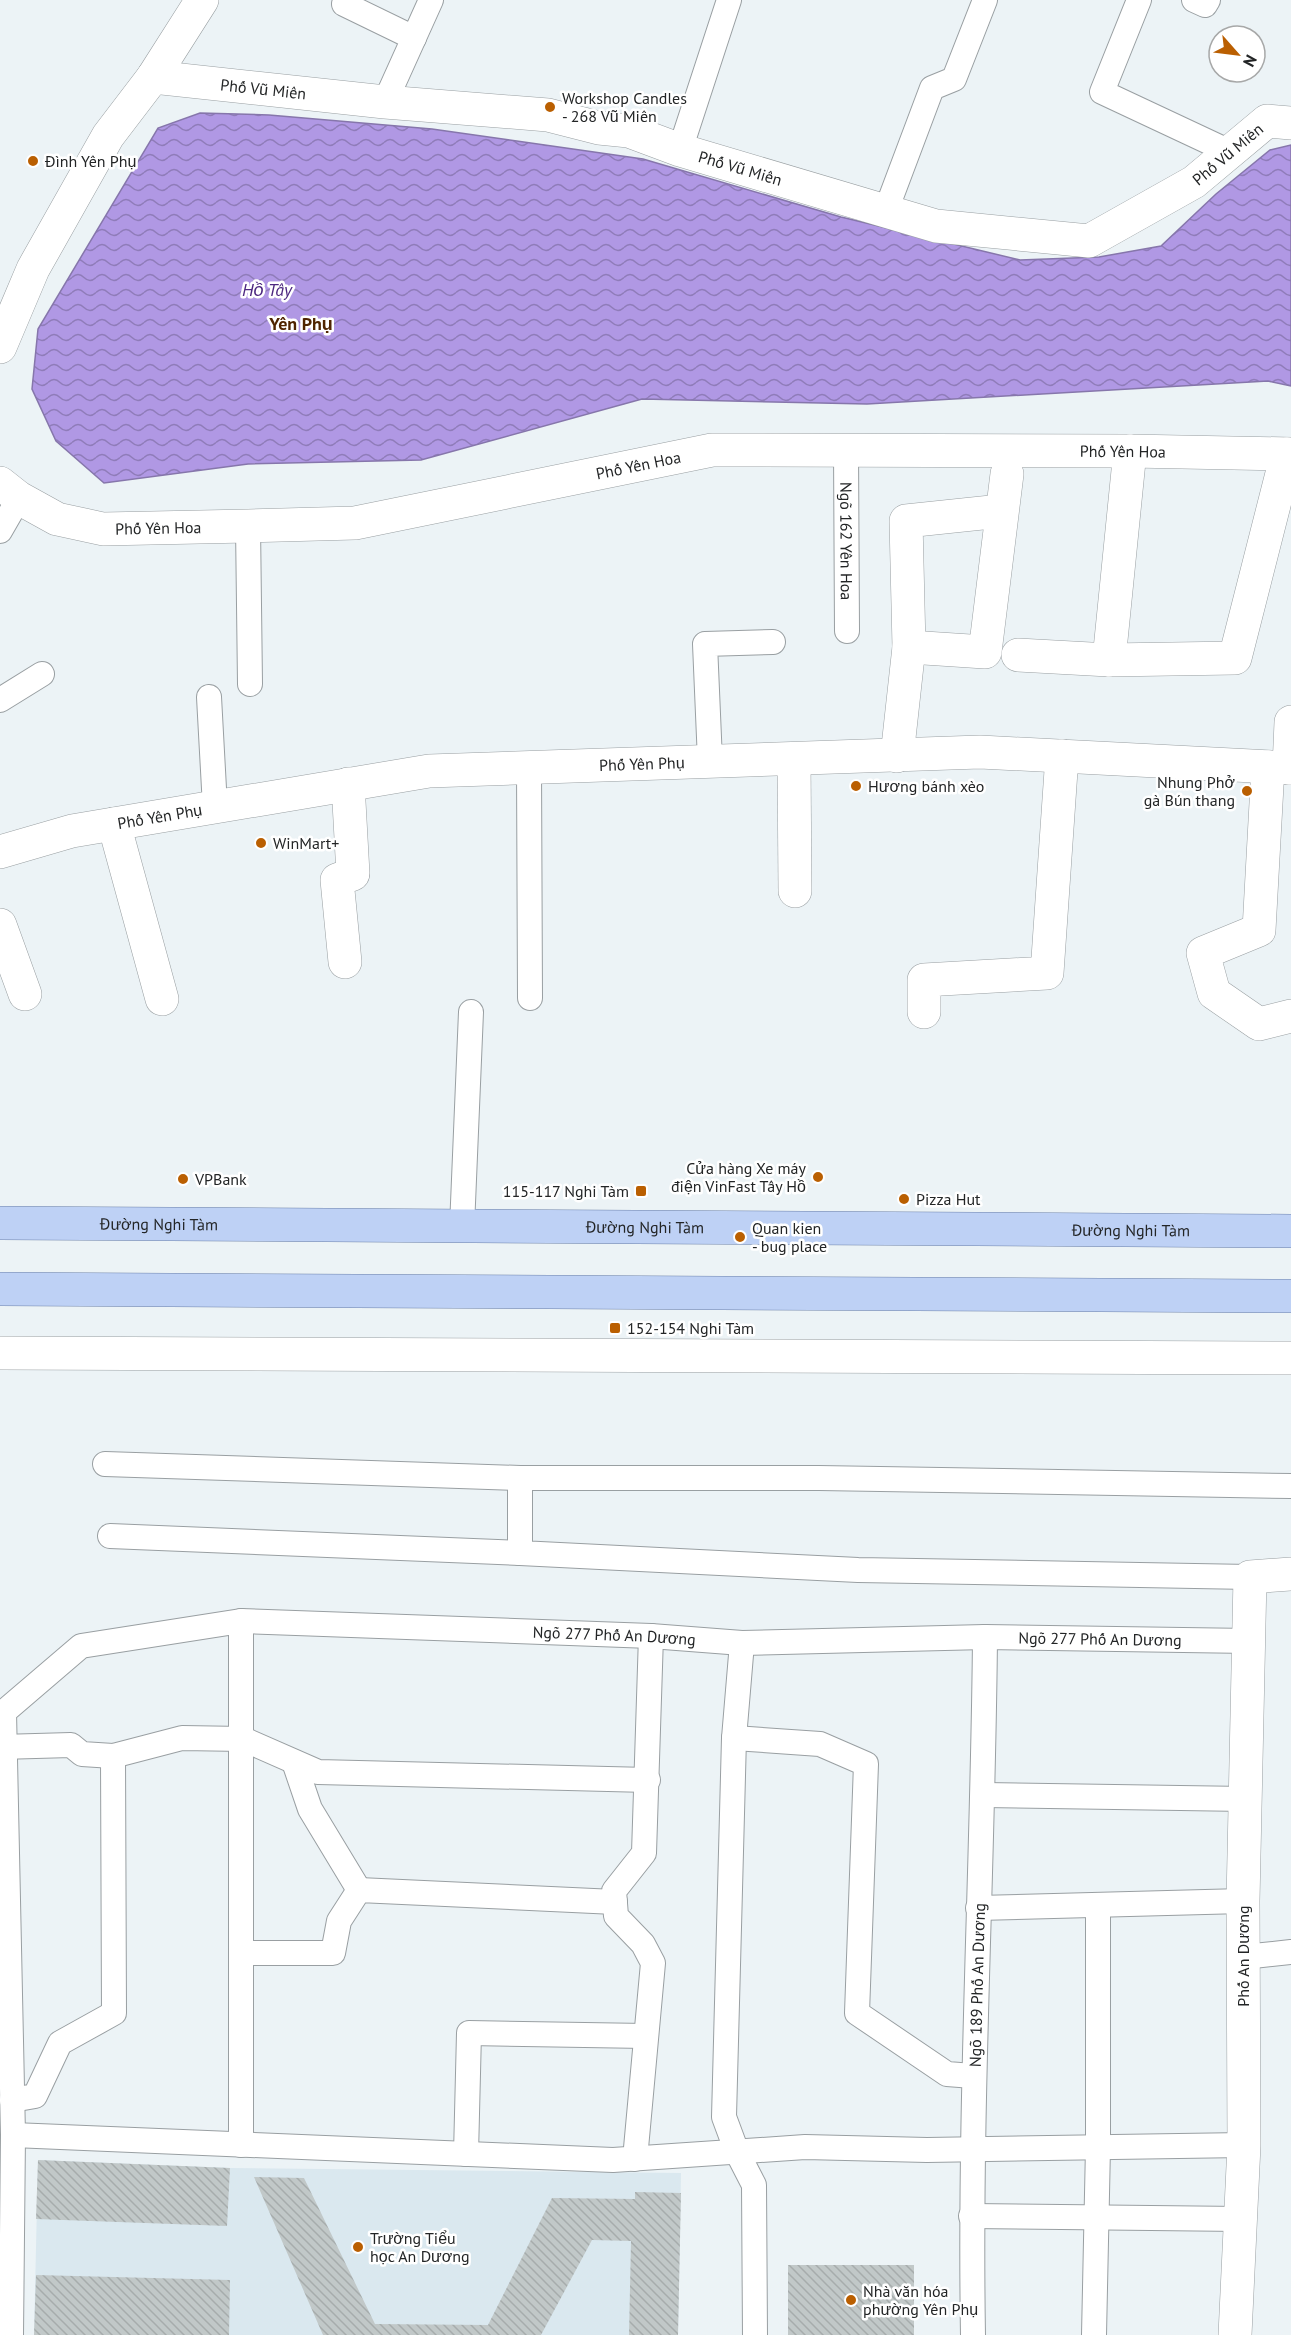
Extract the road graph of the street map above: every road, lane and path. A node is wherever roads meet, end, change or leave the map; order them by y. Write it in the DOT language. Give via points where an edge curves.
graph roads {
  1 [pos="202,0"];
  2 [pos="431,0"];
  3 [pos="729,0"];
  4 [pos="985,0"];
  5 [pos="1139,0"];
  6 [pos="1194,0"];
  7 [pos="1208,0"];
  8 [pos="344,4"];
  9 [pos="414,38"];
  10 [pos="153,77"];
  11 [pos="385,102"];
  12 [pos="1291,123"];
  13 [pos="680,150"];
  14 [pos="1230,152"];
  15 [pos="885,213"];
  16 [pos="0,347"];
  17 [pos="846,449"];
  18 [pos="1130,451"];
  19 [pos="1289,454"];
  20 [pos="1006,474"];
  21 [pos="10,490"];
  22 [pos="1001,511"];
  23 [pos="248,526"];
  24 [pos="0,531"];
  25 [pos="847,631"];
  26 [pos="773,642"];
  27 [pos="909,647"];
  28 [pos="1018,655"];
  29 [pos="1109,660"];
  30 [pos="42,674"];
  31 [pos="250,684"];
  32 [pos="209,698"];
  33 [pos="0,700"];
  34 [pos="1291,722"];
  35 [pos="897,756"];
  36 [pos="1062,756"];
  37 [pos="794,759"];
  38 [pos="710,761"];
  39 [pos="1283,767"];
  40 [pos="529,768"];
  41 [pos="348,784"];
  42 [pos="215,807"];
  43 [pos="114,824"];
  44 [pos="0,852"];
  45 [pos="795,891"];
  46 [pos="0,925"];
  47 [pos="345,962"];
  48 [pos="25,994"];
  49 [pos="530,998"];
  50 [pos="162,999"];
  51 [pos="471,1012"];
  52 [pos="924,1012"];
  53 [pos="1291,1016"];
  54 [pos="0,1223"];
  55 [pos="462,1227"];
  56 [pos="1291,1231"];
  57 [pos="0,1290"];
  58 [pos="1291,1296"];
  59 [pos="0,1353"];
  60 [pos="1291,1358"];
  61 [pos="105,1464"];
  62 [pos="520,1478"];
  63 [pos="1291,1486"];
  64 [pos="110,1536"];
  65 [pos="520,1553"];
  66 [pos="1291,1574"];
  67 [pos="1250,1577"];
  68 [pos="241,1621"];
  69 [pos="651,1636"];
  70 [pos="985,1637"];
  71 [pos="1250,1641"];
  72 [pos="742,1643"];
  73 [pos="734,1738"];
  74 [pos="243,1739"];
  75 [pos="2,1746"];
  76 [pos="113,1755"];
  77 [pos="294,1761"];
  78 [pos="648,1780"];
  79 [pos="984,1795"];
  80 [pos="1246,1798"];
  81 [pos="358,1890"];
  82 [pos="1243,1901"];
  83 [pos="615,1902"];
  84 [pos="1098,1905"];
  85 [pos="978,1908"];
  86 [pos="1291,1952"];
  87 [pos="242,1953"];
  88 [pos="1244,1957"];
  89 [pos="646,2036"];
  90 [pos="973,2076"];
  91 [pos="12,2100"];
  92 [pos="13,2135"];
  93 [pos="241,2145"];
  94 [pos="1244,2145"];
  95 [pos="1098,2147"];
  96 [pos="973,2149"];
  97 [pos="737,2152"];
  98 [pos="466,2154"];
  99 [pos="635,2159"];
  100 [pos="971,2216"];
  101 [pos="1097,2219"];
  102 [pos="1240,2219"];
  103 [pos="6,2222"];
  104 [pos="10,2335"];
  105 [pos="754,2335"];
  106 [pos="973,2335"];
  107 [pos="1094,2335"];
  108 [pos="1235,2335"];
  1 -- 10 [label="street"];
  2 -- 9 [label="lane"];
  3 -- 13 [label="lane"];
  4 -- 15 [label="lane" via="954,79 932,88"];
  5 -- 14 [label="lane" via="1102,92"];
  6 -- 7 [label="lane" via="1205,5"];
  8 -- 9 [label="lane"];
  9 -- 11 [label="lane"];
  10 -- 11 [label="street, Phố Vũ Miên"];
  10 -- 16 [label="street" via="108,136 33,269"];
  11 -- 13 [label="street, Phố Vũ Miên" via="548,114 599,128 628,131"];
  12 -- 14 [label="street, Phố Vũ Miên" via="1267,121"];
  13 -- 15 [label="street, Phố Vũ Miên"];
  14 -- 15 [label="street, Phố Vũ Miên" via="1194,182 1089,241 936,226"];
  17 -- 18 [label="street, Phố Yên Hoa"];
  17 -- 23 [label="street, Phố Yên Hoa" via="712,450 355,523"];
  17 -- 25 [label="lane, Ngõ 162 Yên Hoa"];
  18 -- 19 [label="street, Phố Yên Hoa"];
  18 -- 29 [label="street"];
  19 -- 29 [label="street" via="1235,658"];
  20 -- 22 [label="street"];
  21 -- 23 [label="street, Phố Yên Hoa" via="57,519 103,530"];
  21 -- 24 [label="lane"];
  22 -- 27 [label="street" via="985,652"];
  22 -- 27 [label="street" via="906,521"];
  23 -- 31 [label="lane"];
  26 -- 38 [label="lane" via="705,644"];
  27 -- 35 [label="street"];
  28 -- 29 [label="street"];
  30 -- 33 [label="lane"];
  32 -- 42 [label="lane"];
  34 -- 39 [label="street"];
  35 -- 36 [label="street, Phố Yên Phụ" via="980,752"];
  35 -- 37 [label="street, Phố Yên Phụ"];
  36 -- 39 [label="street, Phố Yên Phụ"];
  36 -- 52 [label="street" via="1047,973 924,980"];
  37 -- 38 [label="street, Phố Yên Phụ"];
  37 -- 45 [label="street"];
  38 -- 40 [label="street, Phố Yên Phụ"];
  39 -- 53 [label="street" via="1259,930 1203,953 1214,993 1258,1024"];
  40 -- 41 [label="street, Phố Yên Phụ" via="429,771"];
  40 -- 49 [label="lane"];
  41 -- 42 [label="street, Phố Yên Phụ"];
  41 -- 47 [label="street" via="353,874 337,880"];
  42 -- 43 [label="street, Phố Yên Phụ"];
  43 -- 44 [label="street, Phố Yên Phụ" via="72,831"];
  43 -- 50 [label="street"];
  46 -- 48 [label="street"];
  51 -- 55 [label="lane"];
  54 -- 55 [label="main road, Đường Nghi Tàm"];
  55 -- 56 [label="main road, Đường Nghi Tàm"];
  57 -- 58 [label="main road"];
  59 -- 60 [label="street"];
  61 -- 62 [label="lane"];
  62 -- 63 [label="lane" via="819,1478"];
  62 -- 65 [label="lane"];
  64 -- 65 [label="lane"];
  65 -- 67 [label="lane" via="858,1570"];
  66 -- 67 [label="street"];
  67 -- 71 [label="street, Phố An Dương"];
  68 -- 69 [label="lane, Ngõ 277 Phố An Dương"];
  68 -- 74 [label="lane"];
  68 -- 75 [label="lane, Ngõ 277 Phố An Dương" via="81,1646 4,1712"];
  69 -- 72 [label="lane, Ngõ 277 Phố An Dương"];
  69 -- 78 [label="lane"];
  70 -- 71 [label="lane, Ngõ 277 Phố An Dương"];
  70 -- 72 [label="lane, Ngõ 277 Phố An Dương"];
  70 -- 79 [label="lane, Ngõ 189 Phố An Dương"];
  71 -- 80 [label="street, Phố An Dương"];
  72 -- 73 [label="lane"];
  73 -- 90 [label="lane" via="820,1744 866,1764 858,2013 947,2074"];
  73 -- 97 [label="lane" via="724,2117"];
  74 -- 76 [label="lane" via="182,1738"];
  74 -- 77 [label="lane"];
  74 -- 87 [label="lane"];
  75 -- 76 [label="lane" via="71,1745 82,1754"];
  75 -- 91 [label="lane"];
  76 -- 91 [label="lane" via="114,2013 60,2043 35,2096"];
  77 -- 78 [label="lane" via="318,1772"];
  77 -- 81 [label="lane" via="310,1809"];
  78 -- 83 [label="lane" via="644,1853 614,1891"];
  79 -- 80 [label="lane"];
  79 -- 85 [label="lane, Ngõ 189 Phố An Dương"];
  80 -- 82 [label="street, Phố An Dương"];
  81 -- 83 [label="lane"];
  81 -- 87 [label="lane" via="339,1922 333,1953"];
  82 -- 84 [label="lane"];
  82 -- 88 [label="street, Phố An Dương"];
  83 -- 89 [label="lane" via="616,1916 643,1944 653,1963"];
  84 -- 85 [label="lane"];
  84 -- 95 [label="lane"];
  85 -- 90 [label="lane, Ngõ 189 Phố An Dương"];
  86 -- 88 [label="lane"];
  87 -- 93 [label="lane"];
  88 -- 94 [label="street, Phố An Dương"];
  89 -- 98 [label="lane" via="469,2033"];
  89 -- 99 [label="lane"];
  90 -- 96 [label="lane, Ngõ 189 Phố An Dương"];
  91 -- 92 [label="lane"];
  92 -- 93 [label="lane"];
  92 -- 103 [label="lane"];
  93 -- 98 [label="lane"];
  94 -- 95 [label="lane"];
  94 -- 102 [label="street, Phố An Dương"];
  95 -- 96 [label="lane"];
  95 -- 101 [label="lane"];
  96 -- 97 [label="lane" via="805,2147"];
  96 -- 100 [label="lane, Ngõ 189 Phố An Dương"];
  97 -- 99 [label="lane"];
  97 -- 105 [label="lane" via="754,2185"];
  98 -- 99 [label="lane"];
  100 -- 101 [label="lane"];
  100 -- 106 [label="lane, Ngõ 189 Phố An Dương"];
  101 -- 102 [label="lane"];
  101 -- 107 [label="lane"];
  102 -- 108 [label="street, Phố An Dương"];
  103 -- 104 [label="lane"];
}
